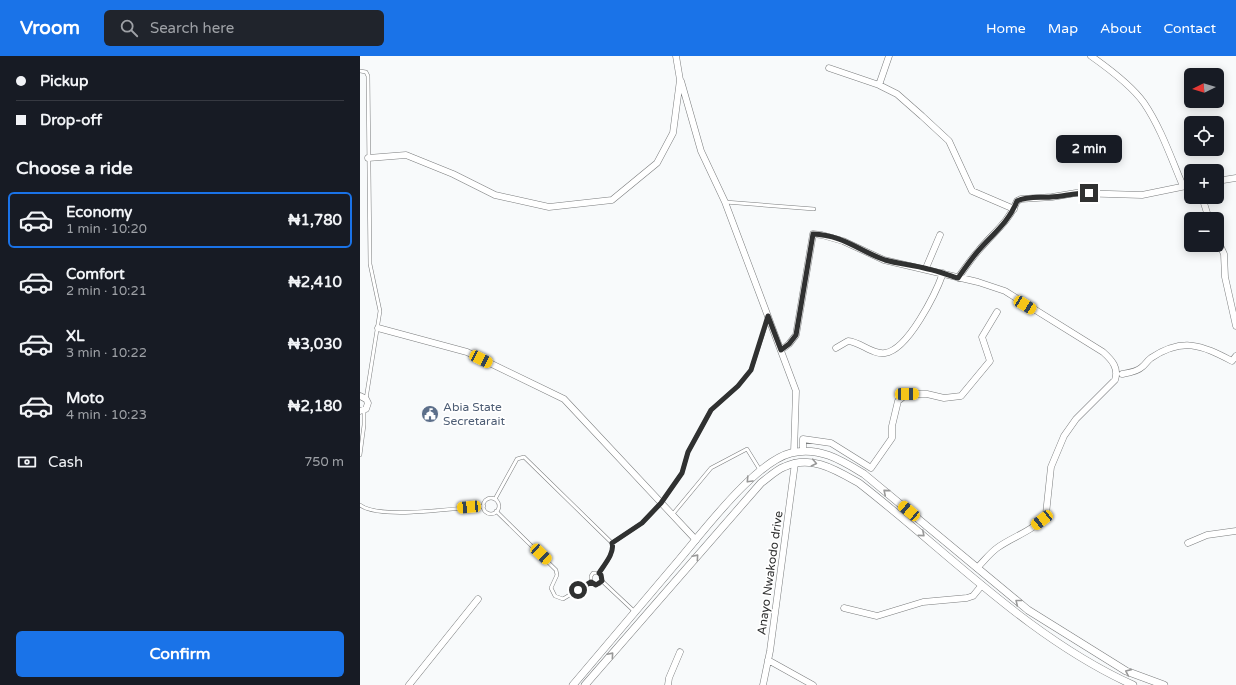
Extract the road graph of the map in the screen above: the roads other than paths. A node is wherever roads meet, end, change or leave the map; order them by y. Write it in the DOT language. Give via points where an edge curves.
graph roads {
  1 [pos="676,56"];
  2 [pos="889,56"];
  3 [pos="1091,56"];
  4 [pos="829,68"];
  5 [pos="360,71"];
  6 [pos="680,80"];
  7 [pos="879,85"];
  8 [pos="368,158"];
  9 [pos="1236,178"];
  10 [pos="1224,180"];
  11 [pos="1183,186"];
  12 [pos="725,202"];
  13 [pos="814,209"];
  14 [pos="1014,209"];
  15 [pos="940,235"];
  16 [pos="1223,252"];
  17 [pos="926,268"];
  18 [pos="944,273"];
  19 [pos="958,278"];
  20 [pos="997,312"];
  21 [pos="768,316"];
  22 [pos="1236,326"];
  23 [pos="378,328"];
  24 [pos="836,348"];
  25 [pos="781,350"];
  26 [pos="1236,356"];
  27 [pos="1122,374"];
  28 [pos="363,397"];
  29 [pos="362,411"];
  30 [pos="803,450"];
  31 [pos="794,452"];
  32 [pos="360,455"];
  33 [pos="795,463"];
  34 [pos="760,470"];
  35 [pos="495,499"];
  36 [pos="661,503"];
  37 [pos="360,505"];
  38 [pos="484,506"];
  39 [pos="496,512"];
  40 [pos="672,515"];
  41 [pos="1236,530"];
  42 [pos="696,540"];
  43 [pos="612,543"];
  44 [pos="1188,544"];
  45 [pos="977,568"];
  46 [pos="599,573"];
  47 [pos="602,581"];
  48 [pos="591,582"];
  49 [pos="982,585"];
  50 [pos="478,599"];
  51 [pos="844,608"];
  52 [pos="636,612"];
  53 [pos="680,652"];
  54 [pos="768,660"];
  55 [pos="409,685"];
  56 [pos="573,685"];
  57 [pos="586,685"];
  58 [pos="668,685"];
  59 [pos="763,685"];
  60 [pos="813,685"];
  61 [pos="1132,685"];
  62 [pos="1164,685"];
  1 -- 6 [label="street"];
  2 -- 7 [label="street"];
  3 -- 11 [label="street" via="1144,102"];
  4 -- 7 [label="street"];
  5 -- 8 [label="lane" via="366,72 368,76"];
  6 -- 8 [label="street" via="673,133 657,163 612,200 550,207 495,195 406,155"];
  6 -- 12 [label="street" via="700,151"];
  7 -- 14 [label="street" via="897,94 949,141 972,191"];
  8 -- 23 [label="lane" via="370,264 380,305"];
  9 -- 10 [label="street"];
  11 -- 14 [label="street" via="1142,195 1076,193 1022,199 1017,201"];
  12 -- 13 [label="lane"];
  12 -- 21 [label="street"];
  14 -- 19 [label="street"];
  15 -- 17 [label="street"];
  16 -- 22 [label="street" via="1225,277"];
  17 -- 18 [label="street"];
  17 -- 25 [label="street" via="910,267 884,260 843,241 813,234 796,335"];
  18 -- 19 [label="street"];
  18 -- 24 [label="street" via="920,319 902,343 893,350 878,353 848,341"];
  19 -- 45 [label="street" via="1005,291 1103,352 1115,366 1117,375 1112,385 1076,419 1064,436 1051,467 1047,507 1042,520 997,548"];
  20 -- 30 [label="street" via="982,337 990,361 979,376 961,396 944,398 927,394 907,394 898,401 892,438 871,468 831,443 803,439"];
  21 -- 25 [label="street"];
  21 -- 36 [label="lane" via="751,370 738,386 711,410 688,452 682,473"];
  23 -- 28 [label="lane"];
  23 -- 36 [label="street" via="467,352 564,399"];
  25 -- 31 [label="street" via="796,391"];
  26 -- 27 [label="street" via="1232,361 1193,344 1160,353 1149,359 1142,368"];
  28 -- 29 [label="street" via="368,405"];
  29 -- 32 [label="lane" via="364,425"];
  30 -- 31 [label="street"];
  45 -- 30 [label="street, one-way" via="864,474 838,458"];
  31 -- 34 [label="street" via="768,463"];
  33 -- 49 [label="street, one-way" via="803,461 834,469 859,483"];
  33 -- 54 [label="street, Anayo Nwakodo drive"];
  57 -- 33 [label="street, one-way" via="761,483 783,467"];
  34 -- 40 [label="lane" via="747,449 711,468"];
  34 -- 42 [label="street, one-way"];
  35 -- 38 [label="lane" via="487,499"];
  35 -- 39 [label="lane" via="499,505"];
  35 -- 43 [label="lane" via="517,459 524,457"];
  36 -- 40 [label="street"];
  36 -- 43 [label="lane" via="642,523"];
  37 -- 38 [label="lane" via="374,511 408,512"];
  38 -- 39 [label="lane" via="489,513"];
  39 -- 48 [label="lane" via="556,570 557,575 551,588 555,596 563,599"];
  40 -- 42 [label="street"];
  41 -- 44 [label="street" via="1207,536"];
  42 -- 52 [label="street"];
  43 -- 46 [label="lane" via="611,553"];
  62 -- 45 [label="street, one-way" via="1126,671 1096,654 1028,610"];
  46 -- 47 [label="lane"];
  46 -- 48 [label="lane" via="593,573"];
  47 -- 48 [label="lane" via="596,585"];
  47 -- 52 [label="lane"];
  49 -- 51 [label="street" via="973,596 967,598 923,602 877,616"];
  49 -- 61 [label="street" via="1051,637 1097,667"];
  50 -- 55 [label="street"];
  52 -- 56 [label="street"];
  53 -- 58 [label="street"];
  54 -- 59 [label="street, Anayo Nwakodo drive"];
  54 -- 60 [label="street"];
}
